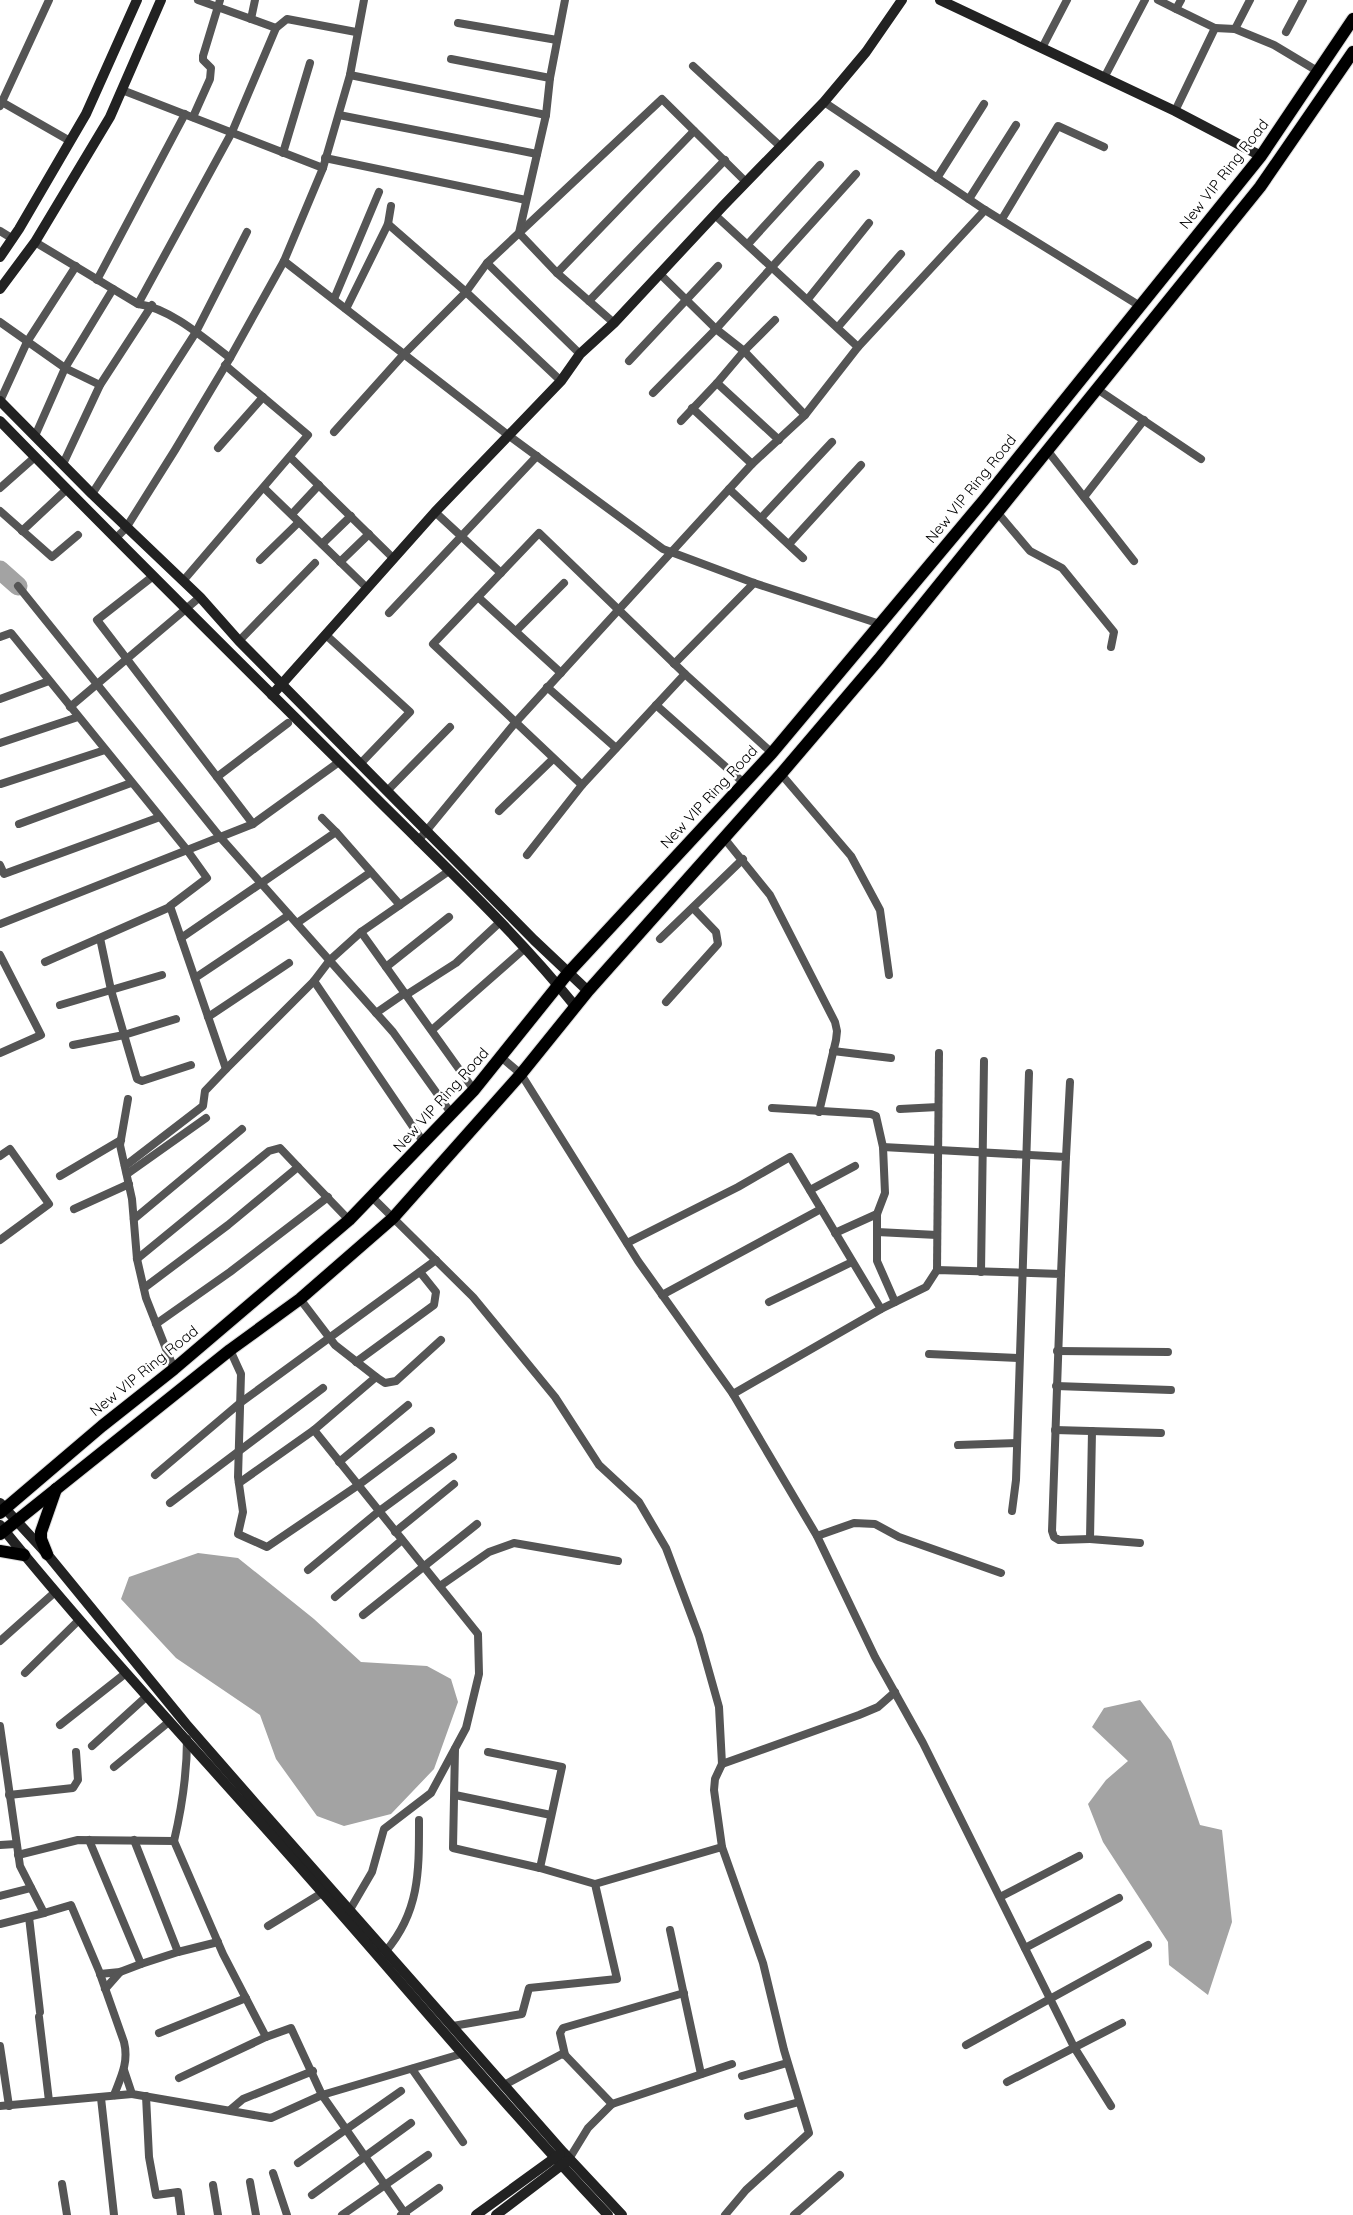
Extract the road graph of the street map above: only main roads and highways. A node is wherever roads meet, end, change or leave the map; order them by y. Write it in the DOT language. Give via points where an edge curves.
graph roads {
  1 [pos="1353,19"];
  2 [pos="1353,52"];
  3 [pos="1150,294"];
  4 [pos="1165,304"];
  5 [pos="56,1489"];
  6 [pos="2,1508"];
  7 [pos="1,1530"];
  8 [pos="0,1551"];
  9 [pos="47,1554"];
  10 [pos="24,1555"];
  1 -- 3 [label="main road, New VIP Ring Road" via="1261,156"];
  2 -- 4 [label="main road" via="1260,187"];
  3 -- 4 [label="main road"];
  3 -- 6 [label="main road, New VIP Ring Road" via="772,752 568,973 474,1090 373,1198 174,1369"];
  4 -- 5 [label="main road" via="879,659 575,1006 521,1074 392,1218 300,1299 230,1350"];
  5 -- 7 [label="main road" via="16,1522"];
  5 -- 9 [label="main road" via="41,1532"];
  8 -- 10 [label="main road"];
}
